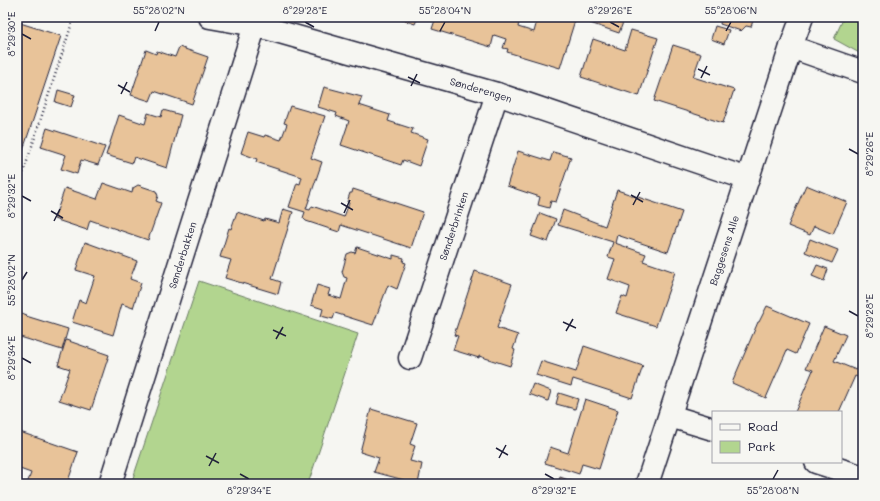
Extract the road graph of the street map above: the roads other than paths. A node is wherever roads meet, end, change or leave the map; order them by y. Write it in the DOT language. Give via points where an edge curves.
graph roads {
  1 [pos="210,17"];
  2 [pos="802,17"];
  3 [pos="255,25"];
  4 [pos="791,48"];
  5 [pos="863,72"];
  6 [pos="497,94"];
  7 [pos="748,179"];
  8 [pos="410,358"];
  9 [pos="670,416"];
  10 [pos="712,430"];
  11 [pos="819,463"];
  12 [pos="863,477"];
  13 [pos="110,484"];
  14 [pos="647,484"];
  1 -- 3 [label="street, Sønderengen"];
  2 -- 4 [label="street, Baggesens Alle"];
  3 -- 6 [label="street, Sønderengen"];
  3 -- 13 [label="street, Sønderbakken"];
  4 -- 5 [label="street"];
  4 -- 7 [label="street, Baggesens Alle"];
  6 -- 7 [label="street, Sønderengen"];
  6 -- 8 [label="street, Sønderbrinken"];
  7 -- 9 [label="street, Baggesens Alle"];
  9 -- 10 [label="street"];
  9 -- 14 [label="street, Baggesens Alle"];
  11 -- 12 [label="street"];
}
